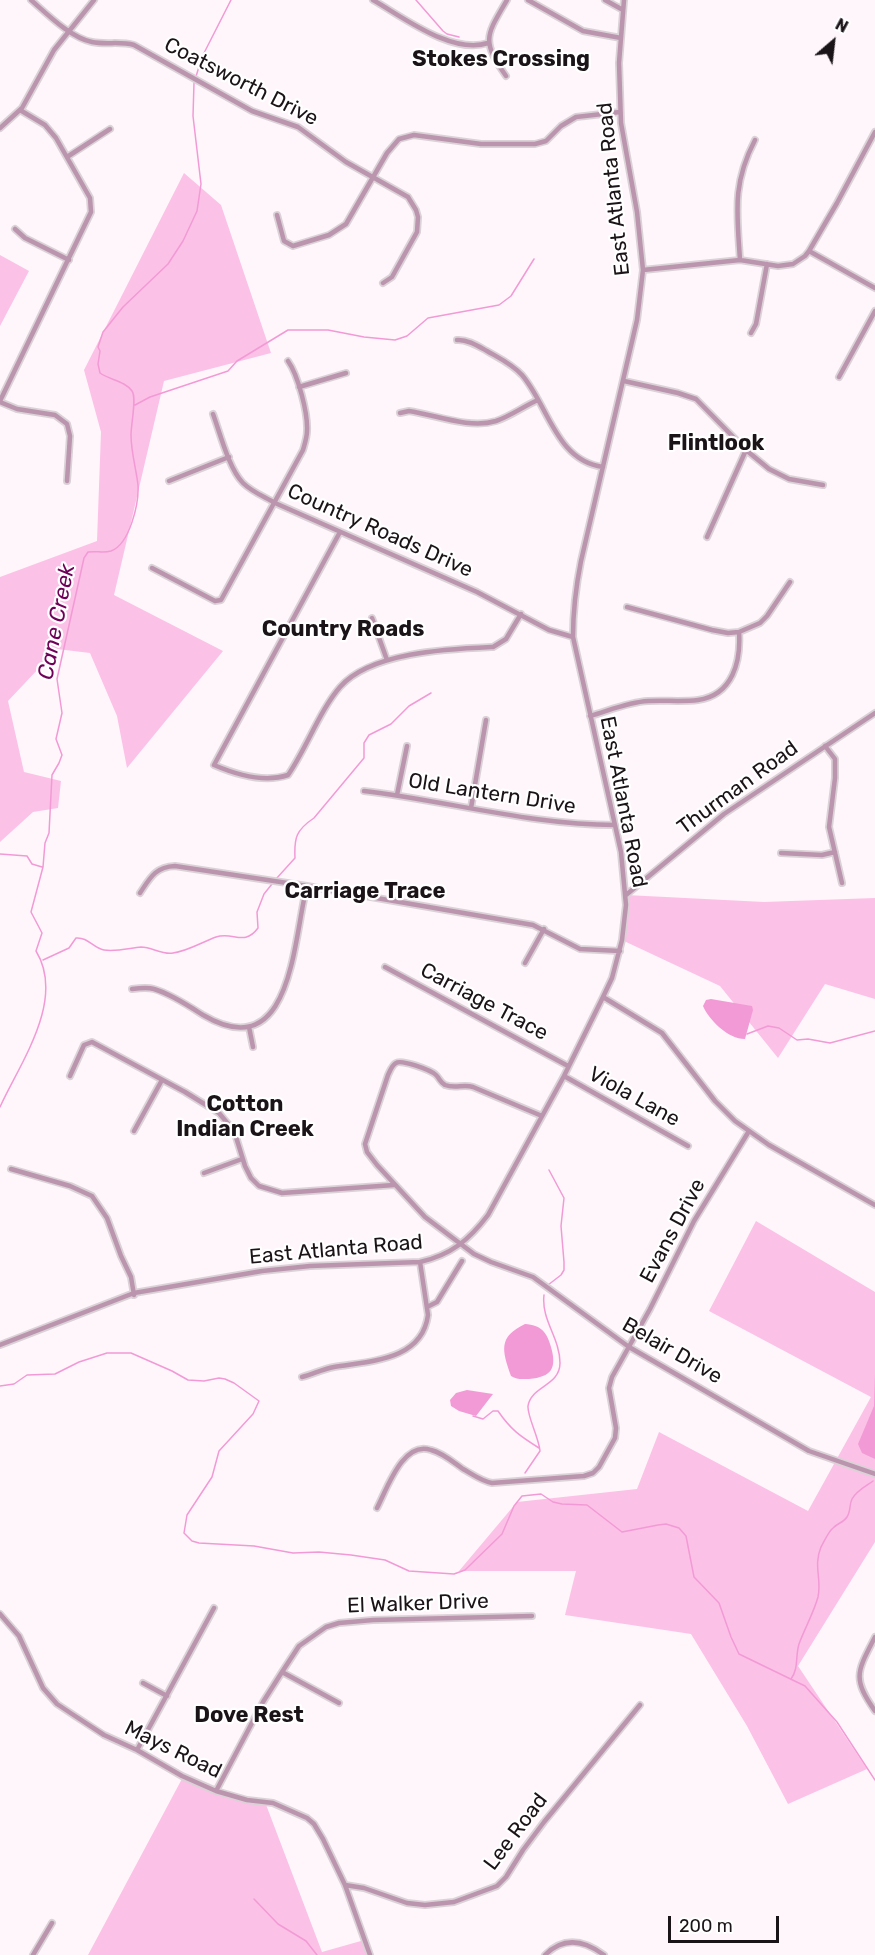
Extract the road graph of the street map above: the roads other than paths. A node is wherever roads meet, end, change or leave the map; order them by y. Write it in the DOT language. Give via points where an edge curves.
graph roads {
  1 [pos="31,0"];
  2 [pos="94,0"];
  3 [pos="373,0"];
  4 [pos="507,0"];
  5 [pos="528,0"];
  6 [pos="605,0"];
  7 [pos="624,0"];
  8 [pos="623,10"];
  9 [pos="70,30"];
  10 [pos="621,38"];
  11 [pos="488,44"];
  12 [pos="506,76"];
  13 [pos="20,110"];
  14 [pos="620,112"];
  15 [pos="0,128"];
  16 [pos="110,129"];
  17 [pos="875,132"];
  18 [pos="755,140"];
  19 [pos="67,158"];
  20 [pos="374,177"];
  21 [pos="277,215"];
  22 [pos="15,229"];
  23 [pos="809,251"];
  24 [pos="69,260"];
  25 [pos="740,260"];
  26 [pos="767,264"];
  27 [pos="643,270"];
  28 [pos="383,283"];
  29 [pos="875,288"];
  30 [pos="875,311"];
  31 [pos="750,333"];
  32 [pos="457,340"];
  33 [pos="288,361"];
  34 [pos="346,373"];
  35 [pos="838,377"];
  36 [pos="624,381"];
  37 [pos="299,387"];
  38 [pos="538,400"];
  39 [pos="0,401"];
  40 [pos="400,413"];
  41 [pos="213,414"];
  42 [pos="746,450"];
  43 [pos="229,457"];
  44 [pos="603,467"];
  45 [pos="67,481"];
  46 [pos="169,481"];
  47 [pos="823,484"];
  48 [pos="275,503"];
  49 [pos="340,532"];
  50 [pos="707,537"];
  51 [pos="152,568"];
  52 [pos="790,582"];
  53 [pos="627,607"];
  54 [pos="521,614"];
  55 [pos="372,618"];
  56 [pos="739,632"];
  57 [pos="573,637"];
  58 [pos="387,660"];
  59 [pos="875,713"];
  60 [pos="590,716"];
  61 [pos="486,720"];
  62 [pos="407,746"];
  63 [pos="825,746"];
  64 [pos="364,791"];
  65 [pos="397,795"];
  66 [pos="471,808"];
  67 [pos="615,825"];
  68 [pos="835,852"];
  69 [pos="781,853"];
  70 [pos="842,882"];
  71 [pos="307,886"];
  72 [pos="140,893"];
  73 [pos="626,896"];
  74 [pos="544,929"];
  75 [pos="620,951"];
  76 [pos="525,963"];
  77 [pos="385,967"];
  78 [pos="132,989"];
  79 [pos="603,998"];
  80 [pos="249,1028"];
  81 [pos="253,1047"];
  82 [pos="568,1066"];
  83 [pos="70,1076"];
  84 [pos="564,1076"];
  85 [pos="162,1080"];
  86 [pos="542,1116"];
  87 [pos="134,1131"];
  88 [pos="749,1131"];
  89 [pos="688,1146"];
  90 [pos="242,1159"];
  91 [pos="11,1169"];
  92 [pos="204,1173"];
  93 [pos="394,1185"];
  94 [pos="875,1205"];
  95 [pos="460,1244"];
  96 [pos="462,1261"];
  97 [pos="420,1262"];
  98 [pos="134,1294"];
  99 [pos="427,1307"];
  100 [pos="0,1345"];
  101 [pos="629,1347"];
  102 [pos="302,1377"];
  103 [pos="875,1474"];
  104 [pos="377,1508"];
  105 [pos="214,1608"];
  106 [pos="0,1614"];
  107 [pos="532,1616"];
  108 [pos="875,1638"];
  109 [pos="282,1672"];
  110 [pos="143,1683"];
  111 [pos="167,1696"];
  112 [pos="339,1703"];
  113 [pos="640,1705"];
  114 [pos="875,1711"];
  115 [pos="137,1750"];
  116 [pos="216,1791"];
  117 [pos="345,1885"];
  118 [pos="52,1923"];
  119 [pos="33,1955"];
  120 [pos="370,1955"];
  121 [pos="545,1955"];
  122 [pos="604,1955"];
  1 -- 9 [label="street, Coatsworth Drive"];
  2 -- 9 [label="street"];
  3 -- 11 [label="street" via="451,43"];
  4 -- 11 [label="street" via="490,29"];
  5 -- 10 [label="street" via="583,31"];
  6 -- 8 [label="street"];
  7 -- 8 [label="street, East Atlanta Road"];
  8 -- 10 [label="street, East Atlanta Road"];
  9 -- 13 [label="street" via="44,65"];
  9 -- 20 [label="street, Coatsworth Drive" via="92,42 134,45 252,111 298,127"];
  10 -- 14 [label="street, East Atlanta Road"];
  11 -- 12 [label="street"];
  13 -- 15 [label="street"];
  13 -- 19 [label="street" via="45,125"];
  14 -- 20 [label="street" via="576,117 546,141 535,144 481,144 407,135 393,144"];
  14 -- 27 [label="street, East Atlanta Road"];
  16 -- 19 [label="street"];
  17 -- 23 [label="street"];
  18 -- 25 [label="street" via="743,165 736,198"];
  19 -- 24 [label="street" via="90,198 91,212"];
  20 -- 21 [label="street" via="350,220 329,235 293,246 284,241"];
  20 -- 28 [label="street, Coatsworth Drive" via="408,197 418,218 417,232 392,277"];
  22 -- 24 [label="street"];
  23 -- 26 [label="street" via="793,264"];
  23 -- 29 [label="street"];
  24 -- 39 [label="street"];
  25 -- 26 [label="street"];
  25 -- 27 [label="street"];
  26 -- 31 [label="street" via="756,324"];
  27 -- 36 [label="street, East Atlanta Road"];
  30 -- 35 [label="street"];
  32 -- 38 [label="street" via="463,339 509,364"];
  33 -- 37 [label="street"];
  34 -- 37 [label="street"];
  36 -- 42 [label="street" via="696,399"];
  36 -- 44 [label="street, East Atlanta Road"];
  37 -- 48 [label="street" via="307,434 303,450"];
  38 -- 40 [label="street" via="488,423 409,411"];
  38 -- 44 [label="street" via="571,452"];
  39 -- 45 [label="street" via="17,409 55,415 66,424 70,436"];
  41 -- 43 [label="street, Country Roads Drive"];
  42 -- 47 [label="street" via="789,479"];
  42 -- 50 [label="street"];
  43 -- 46 [label="street"];
  43 -- 48 [label="street, Country Roads Drive" via="245,485"];
  44 -- 57 [label="street, East Atlanta Road" via="577,579"];
  48 -- 49 [label="street, Country Roads Drive"];
  48 -- 51 [label="street" via="218,602"];
  49 -- 54 [label="street, Country Roads Drive"];
  49 -- 58 [label="street" via="214,765 263,778 288,775 341,686 366,668"];
  52 -- 56 [label="street" via="760,623"];
  53 -- 56 [label="street" via="712,630"];
  54 -- 57 [label="street, Country Roads Drive" via="549,630"];
  54 -- 58 [label="street" via="506,639 493,646"];
  55 -- 58 [label="street"];
  56 -- 60 [label="street" via="736,671 713,695 691,701 646,700"];
  57 -- 60 [label="street, East Atlanta Road"];
  59 -- 63 [label="street, Thurman Road"];
  60 -- 67 [label="street, East Atlanta Road"];
  61 -- 66 [label="street"];
  62 -- 65 [label="street"];
  63 -- 68 [label="street" via="835,759 829,827"];
  63 -- 73 [label="street, Thurman Road" via="724,814"];
  64 -- 65 [label="street, Old Lantern Drive"];
  65 -- 66 [label="street, Old Lantern Drive"];
  66 -- 67 [label="street, Old Lantern Drive" via="570,825"];
  67 -- 73 [label="street, East Atlanta Road"];
  68 -- 69 [label="street"];
  68 -- 70 [label="street"];
  71 -- 72 [label="street" via="175,866 165,867 151,877"];
  71 -- 74 [label="street"];
  71 -- 80 [label="street" via="284,992 263,1020"];
  73 -- 75 [label="street, East Atlanta Road"];
  74 -- 75 [label="street" via="580,949"];
  74 -- 76 [label="street"];
  75 -- 79 [label="street, East Atlanta Road"];
  77 -- 82 [label="street, Carriage Trace"];
  78 -- 80 [label="street" via="153,988 212,1020"];
  79 -- 82 [label="street, East Atlanta Road"];
  79 -- 88 [label="street" via="662,1033 724,1111"];
  80 -- 81 [label="street"];
  82 -- 84 [label="street, East Atlanta Road"];
  83 -- 85 [label="street" via="84,1045 92,1042"];
  84 -- 86 [label="street, East Atlanta Road"];
  84 -- 89 [label="street, Viola Lane"];
  85 -- 87 [label="street"];
  85 -- 90 [label="street" via="219,1113 236,1137"];
  86 -- 93 [label="street, Belair Drive" via="464,1084 446,1085 432,1073 397,1062 388,1075 365,1144"];
  86 -- 95 [label="street, East Atlanta Road" via="488,1215"];
  88 -- 94 [label="street"];
  88 -- 101 [label="street, Evans Drive" via="694,1221"];
  90 -- 92 [label="street"];
  90 -- 93 [label="street" via="255,1182 271,1191"];
  91 -- 98 [label="street" via="70,1186 92,1197 107,1218 132,1277"];
  93 -- 95 [label="street, Belair Drive" via="425,1217"];
  95 -- 97 [label="street, East Atlanta Road"];
  95 -- 101 [label="street, Belair Drive" via="491,1262 533,1277"];
  96 -- 99 [label="street" via="438,1302"];
  97 -- 98 [label="street, East Atlanta Road" via="290,1268"];
  97 -- 99 [label="street"];
  98 -- 100 [label="street, East Atlanta Road"];
  99 -- 102 [label="street" via="428,1319 420,1334 398,1354"];
  101 -- 103 [label="street, Belair Drive" via="808,1451"];
  101 -- 104 [label="street, Evans Drive" via="610,1383 615,1438 592,1473 489,1483 432,1450 417,1449 404,1458"];
  105 -- 111 [label="street"];
  106 -- 115 [label="street, Mays Road" via="19,1636 43,1688 57,1704 104,1735"];
  107 -- 109 [label="street, El Walker Drive" via="332,1624 299,1646"];
  108 -- 114 [label="street" via="858,1678"];
  109 -- 112 [label="street"];
  109 -- 116 [label="street, El Walker Drive"];
  110 -- 111 [label="street"];
  111 -- 115 [label="street"];
  113 -- 117 [label="street, Lee Road" via="497,1886 454,1902 425,1905"];
  115 -- 116 [label="street, Mays Road"];
  116 -- 117 [label="street, Mays Road" via="273,1803 307,1818 323,1839"];
  117 -- 120 [label="street, Mays Road"];
  118 -- 119 [label="street"];
  121 -- 122 [label="street" via="557,1947 578,1942"];
}
